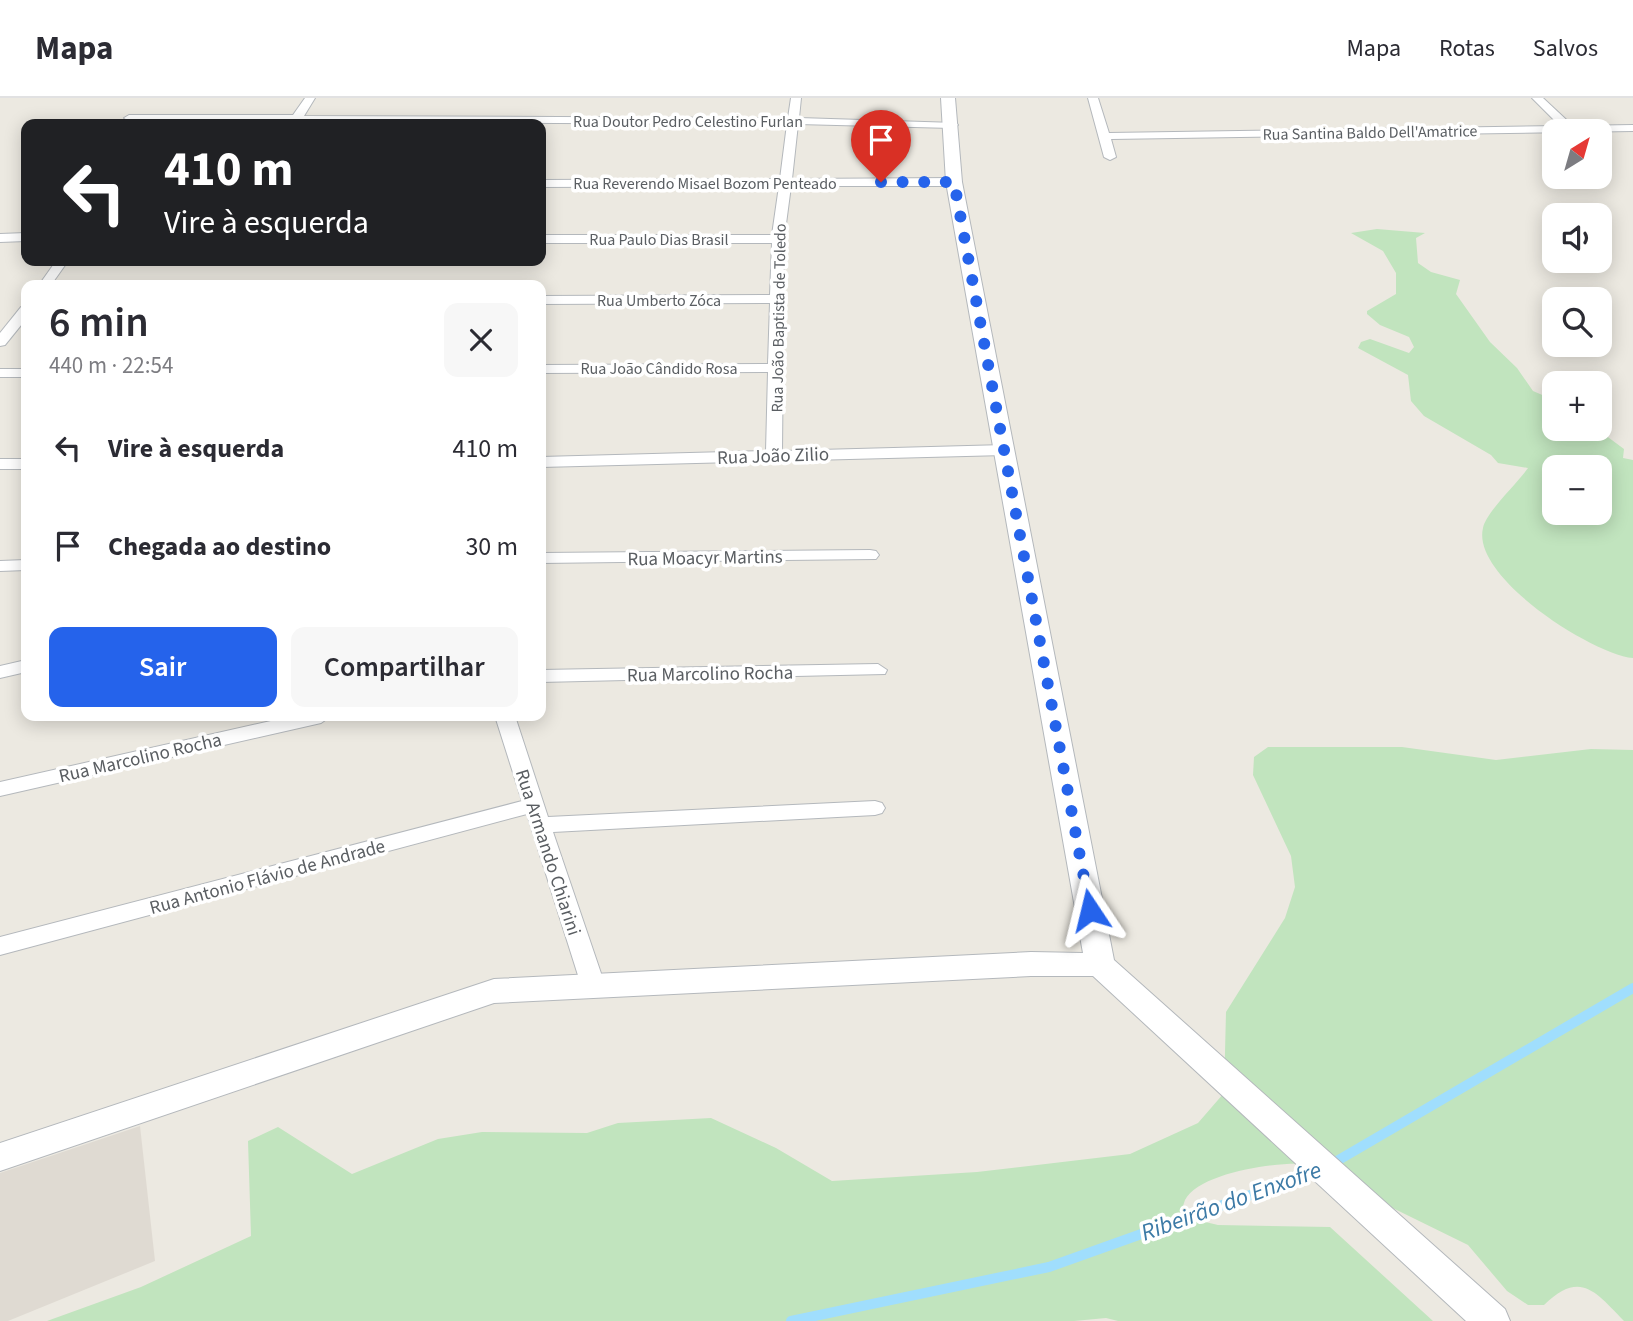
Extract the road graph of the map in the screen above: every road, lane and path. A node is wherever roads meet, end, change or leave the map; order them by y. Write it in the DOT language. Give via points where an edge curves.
graph roads {
  1 [pos="310,98"];
  2 [pos="796,98"];
  3 [pos="948,98"];
  4 [pos="1093,98"];
  5 [pos="1537,98"];
  6 [pos="131,117"];
  7 [pos="296,119"];
  8 [pos="1559,119"];
  9 [pos="546,120"];
  10 [pos="794,121"];
  11 [pos="952,125"];
  12 [pos="1633,128"];
  13 [pos="1612,129"];
  14 [pos="1542,130"];
  15 [pos="1106,136"];
  16 [pos="1110,157"];
  17 [pos="954,182"];
  18 [pos="546,183"];
  19 [pos="784,183"];
  20 [pos="21,237"];
  21 [pos="0,238"];
  22 [pos="546,239"];
  23 [pos="778,239"];
  24 [pos="777,299"];
  25 [pos="546,300"];
  26 [pos="21,316"];
  27 [pos="0,342"];
  28 [pos="776,368"];
  29 [pos="546,369"];
  30 [pos="0,373"];
  31 [pos="21,373"];
  32 [pos="1004,450"];
  33 [pos="774,454"];
  34 [pos="546,462"];
  35 [pos="0,464"];
  36 [pos="21,464"];
  37 [pos="870,555"];
  38 [pos="546,558"];
  39 [pos="21,565"];
  40 [pos="0,566"];
  41 [pos="21,667"];
  42 [pos="878,670"];
  43 [pos="0,672"];
  44 [pos="546,676"];
  45 [pos="299,721"];
  46 [pos="507,721"];
  47 [pos="0,789"];
  48 [pos="876,808"];
  49 [pos="537,815"];
  50 [pos="0,946"];
  51 [pos="1100,965"];
  52 [pos="594,988"];
  53 [pos="0,1157"];
  54 [pos="1492,1321"];
  1 -- 7 [label="street"];
  2 -- 10 [label="street, Rua João Baptista de Toledo"];
  3 -- 11 [label="street"];
  4 -- 15 [label="street"];
  5 -- 8 [label="street"];
  6 -- 7 [label="street, Rua Doutor Pedro Celestino Furlan"];
  9 -- 10 [label="street, Rua Doutor Pedro Celestino Furlan"];
  10 -- 11 [label="street, Rua Doutor Pedro Celestino Furlan"];
  10 -- 19 [label="street, Rua João Baptista de Toledo"];
  11 -- 17 [label="street"];
  12 -- 13 [label="street, Rua Santina Baldo Dell'Amatrice"];
  14 -- 15 [label="street, Rua Santina Baldo Dell'Amatrice"];
  15 -- 16 [label="street"];
  17 -- 19 [label="street, Rua Reverendo Misael Bozom Penteado"];
  17 -- 32 [label="street"];
  18 -- 19 [label="street, Rua Reverendo Misael Bozom Penteado"];
  19 -- 23 [label="street, Rua João Baptista de Toledo"];
  20 -- 21 [label="street"];
  22 -- 23 [label="street, Rua Paulo Dias Brasil"];
  23 -- 24 [label="street, Rua João Baptista de Toledo"];
  24 -- 25 [label="street, Rua Umberto Zóca"];
  24 -- 28 [label="street, Rua João Baptista de Toledo"];
  26 -- 27 [label="street"];
  28 -- 29 [label="street, Rua João Cândido Rosa"];
  28 -- 33 [label="street, Rua João Baptista de Toledo"];
  30 -- 31 [label="street"];
  32 -- 33 [label="street, Rua João Zilio"];
  32 -- 51 [label="street"];
  33 -- 34 [label="street, Rua João Zilio"];
  35 -- 36 [label="street"];
  37 -- 38 [label="street, Rua Moacyr Martins"];
  39 -- 40 [label="street"];
  41 -- 43 [label="street"];
  42 -- 44 [label="street, Rua Marcolino Rocha"];
  45 -- 47 [label="street, Rua Marcolino Rocha"];
  46 -- 49 [label="street, Rua Armando Chiarini"];
  48 -- 49 [label="street, Rua Antonio Flávio de Andrade"];
  49 -- 50 [label="street, Rua Antonio Flávio de Andrade"];
  49 -- 52 [label="street, Rua Armando Chiarini"];
  51 -- 52 [label="street" via="1031,964"];
  51 -- 54 [label="street"];
  52 -- 53 [label="street" via="494,991"];
}
